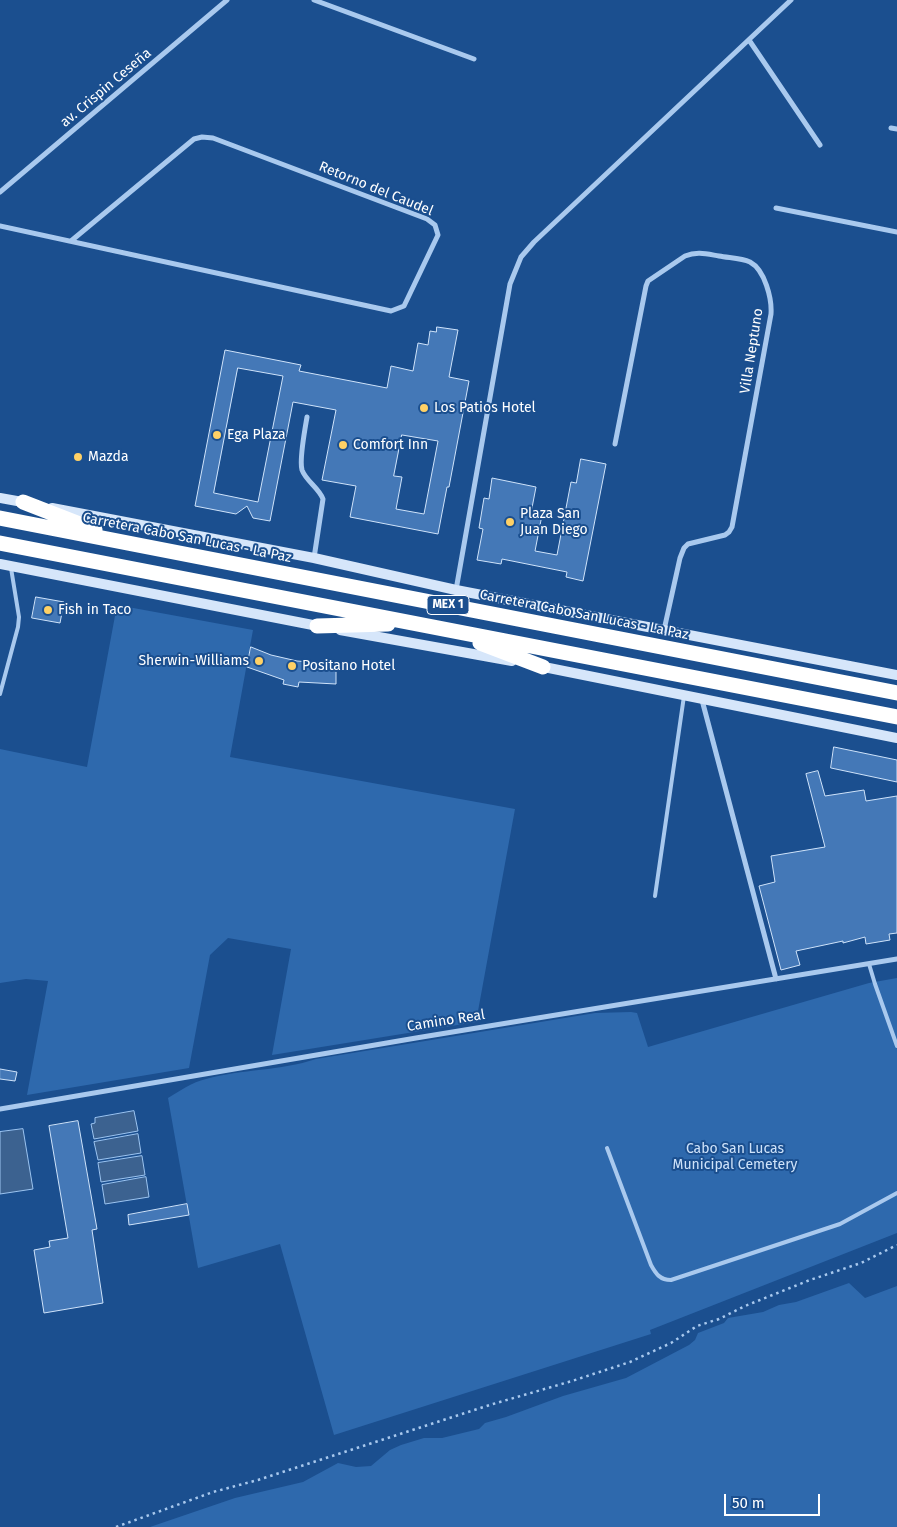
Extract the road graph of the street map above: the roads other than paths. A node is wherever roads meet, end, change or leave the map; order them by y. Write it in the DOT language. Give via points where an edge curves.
graph roads {
  1 [pos="226,0"];
  2 [pos="314,0"];
  3 [pos="791,0"];
  4 [pos="749,40"];
  5 [pos="474,60"];
  6 [pos="820,145"];
  7 [pos="0,192"];
  8 [pos="776,208"];
  9 [pos="0,226"];
  10 [pos="897,232"];
  11 [pos="71,241"];
  12 [pos="307,417"];
  13 [pos="615,444"];
  14 [pos="0,498"];
  15 [pos="23,502"];
  16 [pos="0,518"];
  17 [pos="0,543"];
  18 [pos="134,545"];
  19 [pos="314,558"];
  20 [pos="5,565"];
  21 [pos="456,590"];
  22 [pos="417,624"];
  23 [pos="317,626"];
  24 [pos="442,628"];
  25 [pos="664,630"];
  26 [pos="543,667"];
  27 [pos="897,675"];
  28 [pos="897,693"];
  29 [pos="0,694"];
  30 [pos="684,696"];
  31 [pos="702,700"];
  32 [pos="897,717"];
  33 [pos="897,738"];
  34 [pos="655,896"];
  35 [pos="897,960"];
  36 [pos="869,964"];
  37 [pos="776,979"];
  38 [pos="897,1046"];
  39 [pos="0,1109"];
  40 [pos="607,1148"];
  41 [pos="897,1193"];
  1 -- 7 [label="street, av. Crispin Ceseña"];
  2 -- 5 [label="street"];
  3 -- 4 [label="street"];
  4 -- 6 [label="street"];
  4 -- 21 [label="street" via="521,257 510,284"];
  8 -- 10 [label="street"];
  9 -- 11 [label="street, Retorno del Caudel"];
  11 -- 11 [label="street, Retorno del Caudel" via="391,311 404,306 438,234 435,225 427,219 213,138 202,137 194,139"];
  12 -- 19 [label="street" via="302,471 323,499"];
  13 -- 25 [label="street, Villa Neptuno" via="648,281 692,253 745,260 752,264 768,288 771,314 732,527 725,535 684,548"];
  14 -- 15 [label="main road"];
  15 -- 18 [label="highway"];
  15 -- 19 [label="main road"];
  16 -- 18 [label="highway, Carretera Cabo San Lucas - La Paz / MEX 1"];
  17 -- 22 [label="highway, MEX 1"];
  18 -- 28 [label="highway, Carretera Cabo San Lucas - La Paz / MEX 1"];
  19 -- 21 [label="main road"];
  20 -- 23 [label="main road"];
  20 -- 29 [label="lane" via="19,617"];
  21 -- 25 [label="main road"];
  22 -- 23 [label="highway"];
  22 -- 24 [label="highway, MEX 1"];
  23 -- 26 [label="main road"];
  24 -- 26 [label="highway"];
  24 -- 32 [label="highway, MEX 1"];
  25 -- 27 [label="main road"];
  26 -- 30 [label="main road"];
  30 -- 31 [label="main road"];
  30 -- 34 [label="lane"];
  31 -- 33 [label="main road"];
  31 -- 37 [label="street"];
  35 -- 36 [label="street, Camino Real"];
  36 -- 37 [label="street, Camino Real"];
  36 -- 38 [label="lane"];
  37 -- 39 [label="street, Camino Real"];
  40 -- 41 [label="lane" via="651,1265 664,1280 840,1224"];
}
